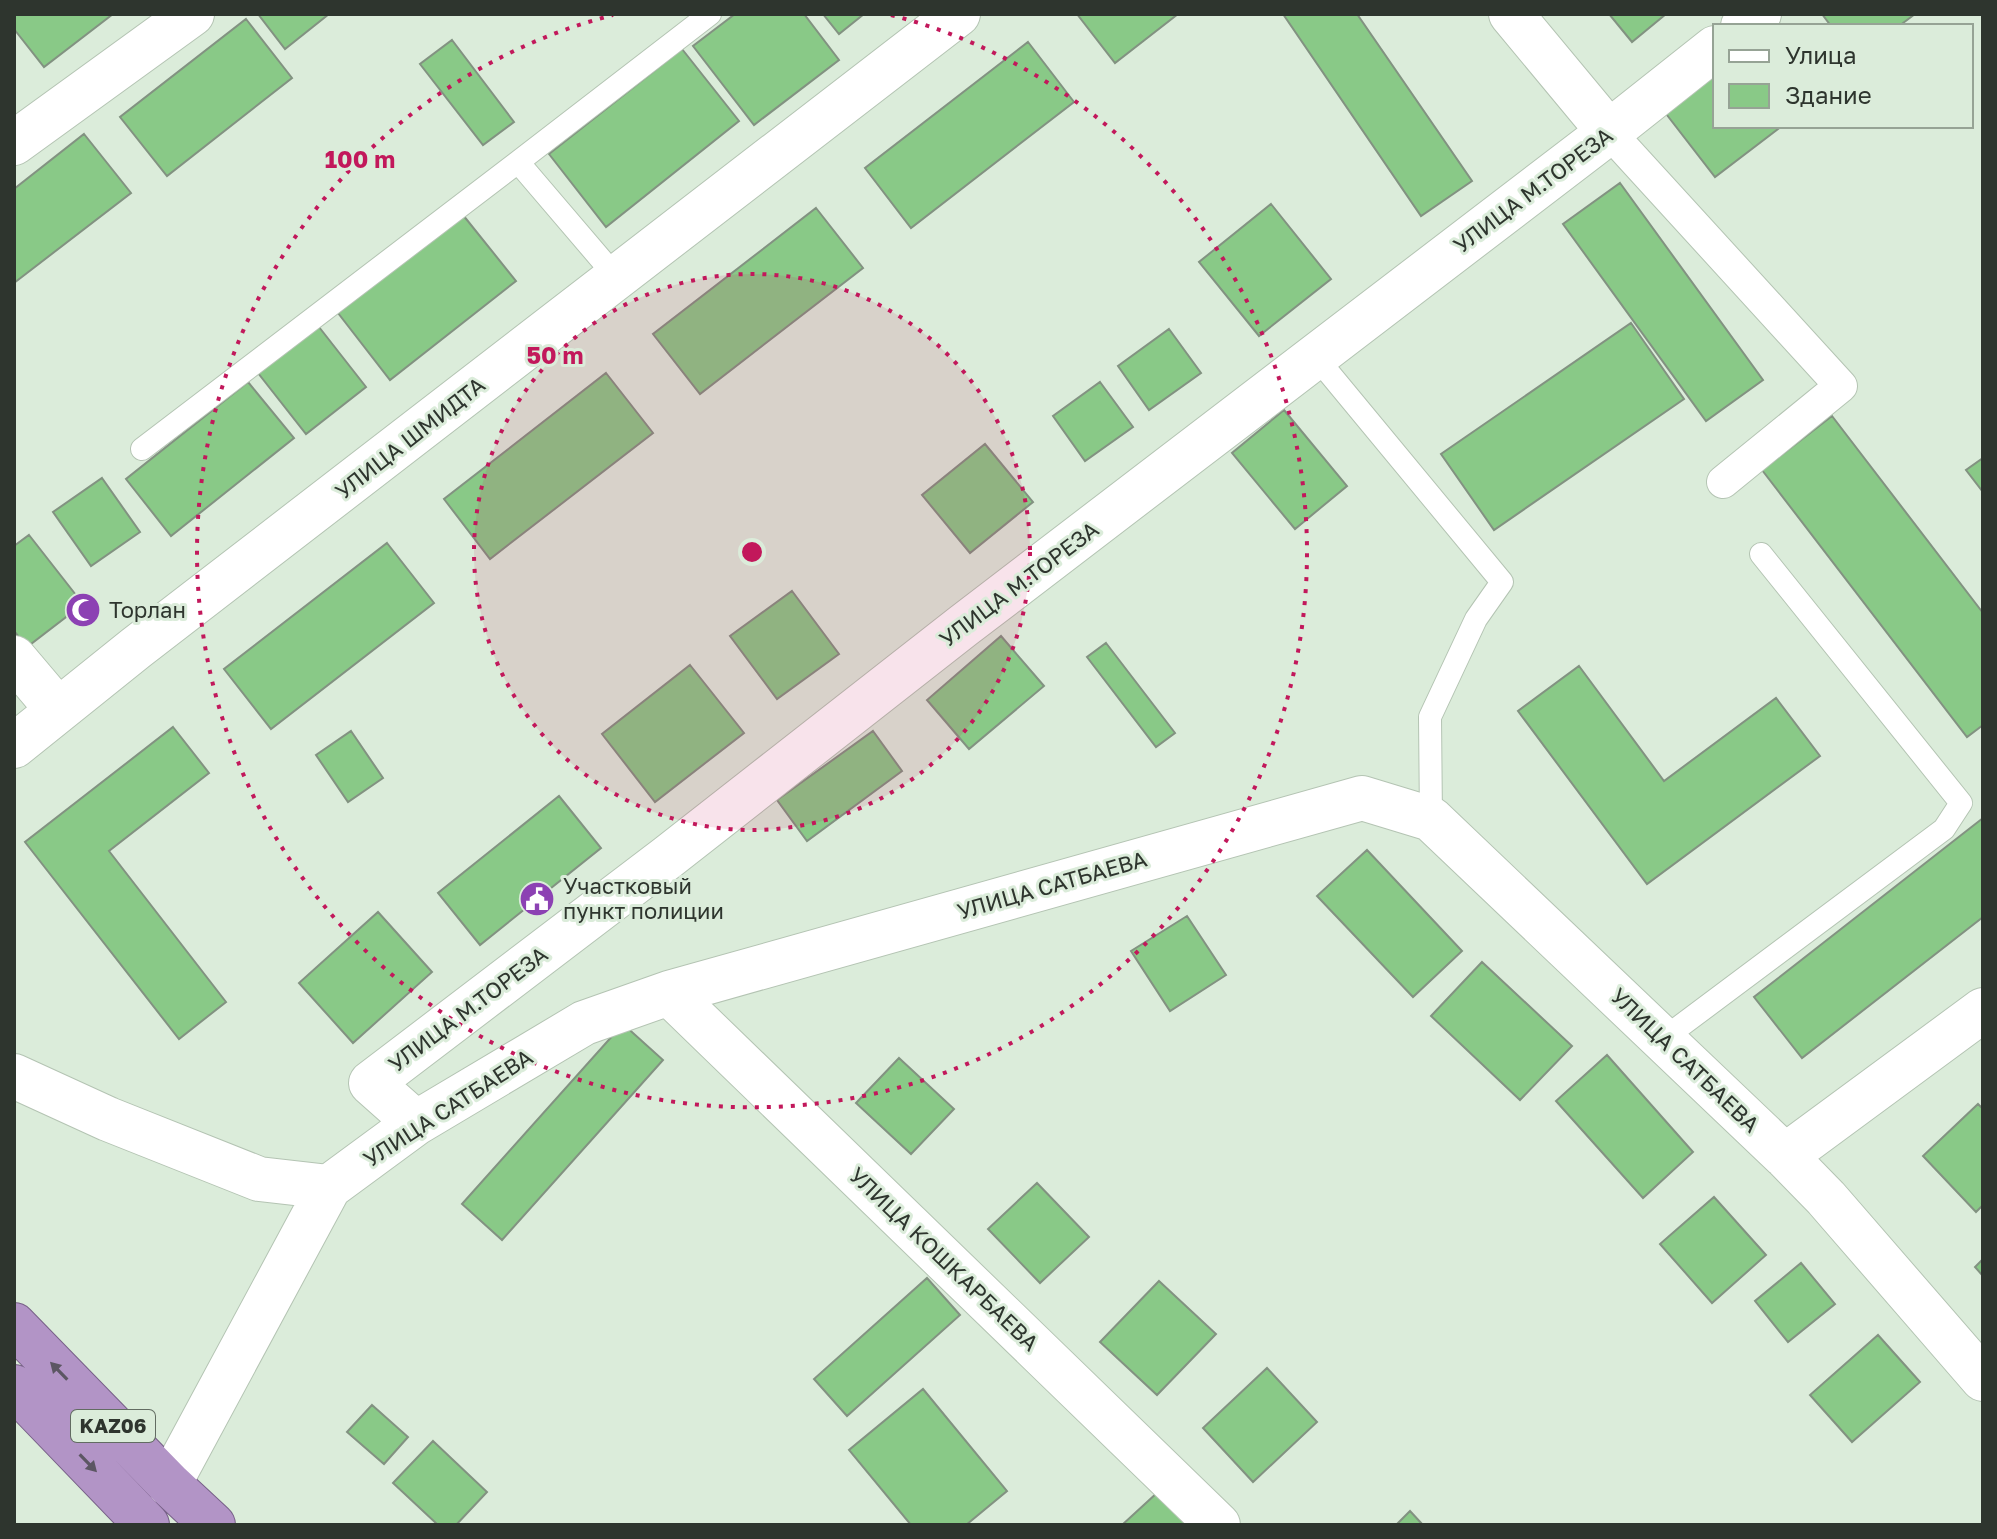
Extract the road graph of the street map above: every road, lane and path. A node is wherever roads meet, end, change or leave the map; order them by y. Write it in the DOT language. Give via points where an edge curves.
graph roads {
  1 [pos="192,14"];
  2 [pos="710,14"];
  3 [pos="958,14"];
  4 [pos="1511,14"];
  5 [pos="1713,50"];
  6 [pos="1609,132"];
  7 [pos="14,143"];
  8 [pos="518,162"];
  9 [pos="617,278"];
  10 [pos="1315,356"];
  11 [pos="142,449"];
  12 [pos="1723,482"];
  13 [pos="1761,554"];
  14 [pos="14,658"];
  15 [pos="58,710"];
  16 [pos="14,746"];
  17 [pos="1431,819"];
  18 [pos="669,993"];
  19 [pos="1983,1010"];
  20 [pos="1663,1039"];
  21 [pos="14,1076"];
  22 [pos="416,1123"];
  23 [pos="1785,1156"];
  24 [pos="329,1187"];
  25 [pos="14,1325"];
  26 [pos="1983,1379"];
  27 [pos="14,1387"];
  28 [pos="169,1484"];
  29 [pos="147,1525"];
  30 [pos="213,1525"];
  31 [pos="1218,1525"];
  1 -- 7 [label="street"];
  2 -- 8 [label="lane"];
  3 -- 9 [label="street, УЛИЦА ШМИДТА"];
  4 -- 6 [label="street"];
  5 -- 6 [label="street, УЛИЦА М.ТОРЕЗА"];
  6 -- 10 [label="street, УЛИЦА М.ТОРЕЗА"];
  6 -- 12 [label="street" via="1841,386"];
  8 -- 9 [label="lane"];
  8 -- 11 [label="lane"];
  9 -- 15 [label="street, УЛИЦА ШМИДТА"];
  10 -- 17 [label="lane" via="1502,582 1476,619 1430,717"];
  10 -- 22 [label="street, УЛИЦА М.ТОРЕЗА" via="371,1083"];
  13 -- 20 [label="lane" via="1961,803 1944,829"];
  14 -- 15 [label="street"];
  15 -- 16 [label="street, УЛИЦА ШМИДТА"];
  17 -- 18 [label="street, УЛИЦА САТБАЕВА" via="1362,798"];
  17 -- 20 [label="street, УЛИЦА САТБАЕВА"];
  18 -- 22 [label="street, УЛИЦА САТБАЕВА" via="584,1023"];
  18 -- 31 [label="street, УЛИЦА КОШКАРБАЕВА"];
  19 -- 23 [label="street"];
  20 -- 23 [label="street, УЛИЦА САТБАЕВА"];
  21 -- 24 [label="street" via="259,1179"];
  22 -- 24 [label="street, УЛИЦА САТБАЕВА"];
  23 -- 26 [label="street, УЛИЦА САТБАЕВА"];
  24 -- 28 [label="street, УЛИЦА САТБАЕВА"];
  28 -- 25 [label="highway, KАZ06, one-way"];
  27 -- 29 [label="highway, KАZ06, one-way"];
  28 -- 30 [label="highway, KАZ06"];
}
